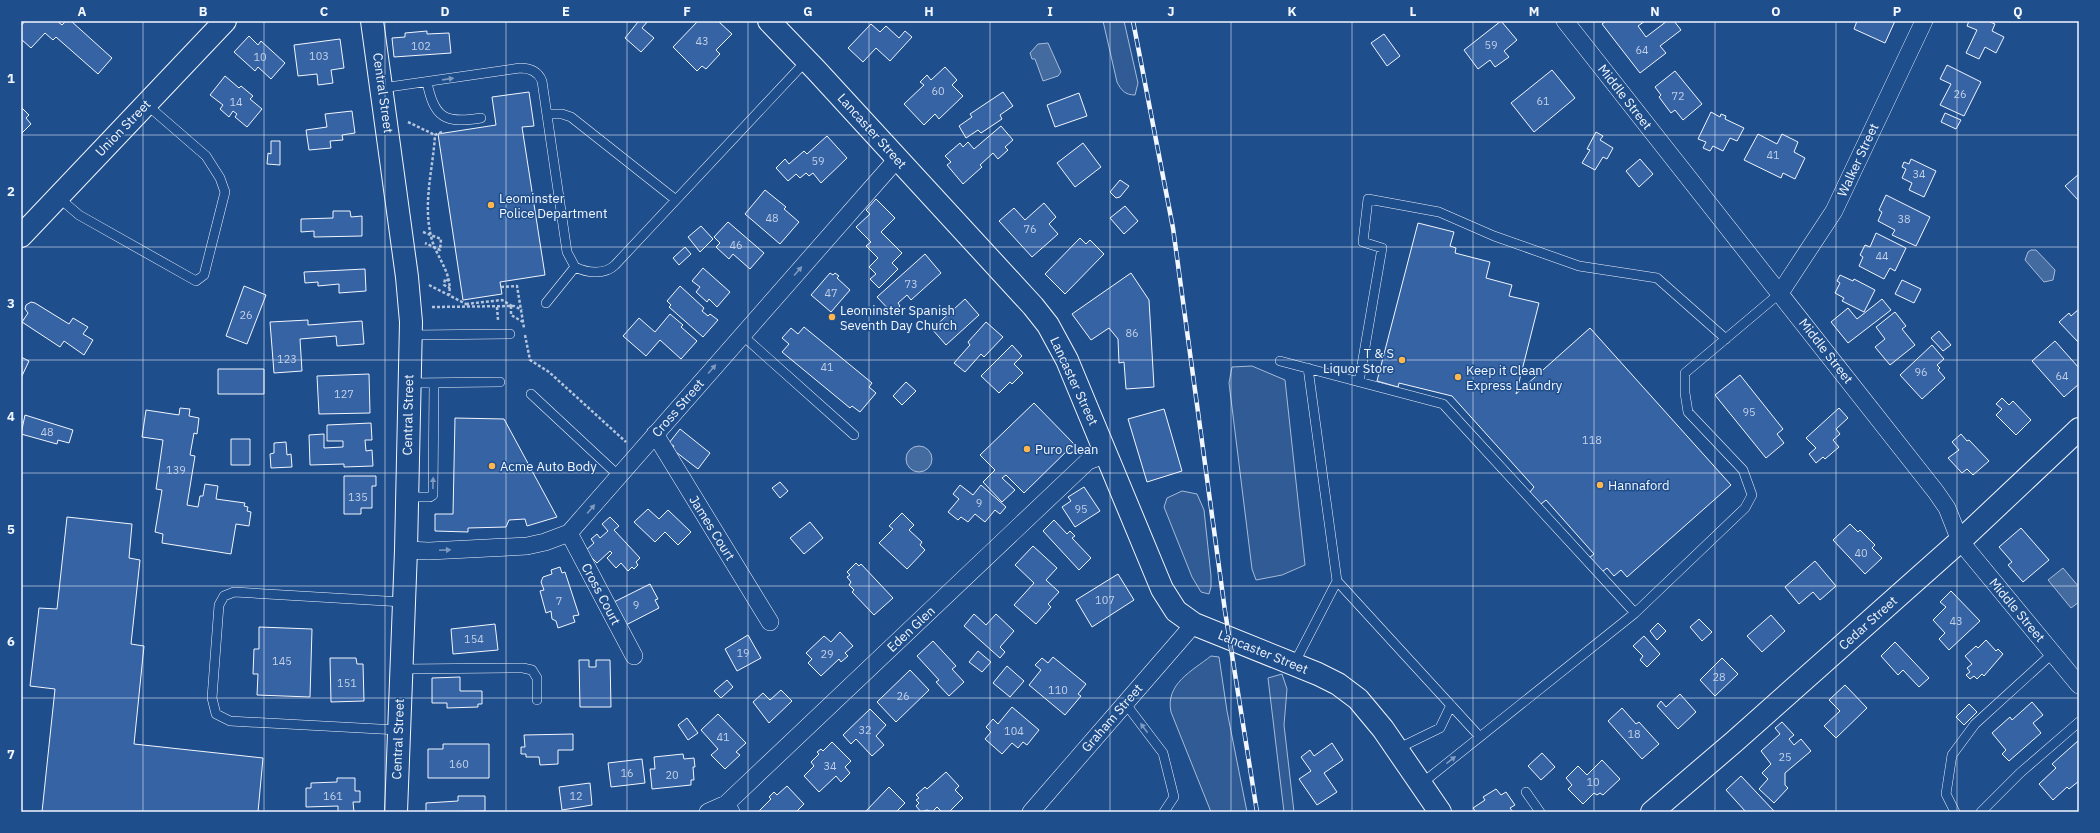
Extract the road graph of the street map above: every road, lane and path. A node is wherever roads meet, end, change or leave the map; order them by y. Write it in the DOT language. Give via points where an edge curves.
graph roads {
  1 [pos="225,21"];
  2 [pos="372,21"];
  3 [pos="769,21"];
  4 [pos="1565,21"];
  5 [pos="1924,21"];
  6 [pos="807,60"];
  7 [pos="427,82"];
  8 [pos="382,88"];
  9 [pos="146,104"];
  10 [pos="547,114"];
  11 [pos="481,118"];
  12 [pos="408,122"];
  13 [pos="444,132"];
  14 [pos="435,135"];
  15 [pos="897,159"];
  16 [pos="58,197"];
  17 [pos="676,200"];
  18 [pos="423,232"];
  19 [pos="431,235"];
  20 [pos="21,236"];
  21 [pos="425,243"];
  22 [pos="434,247"];
  23 [pos="575,267"];
  24 [pos="449,281"];
  25 [pos="429,285"];
  26 [pos="450,288"];
  27 [pos="501,288"];
  28 [pos="1780,293"];
  29 [pos="449,295"];
  30 [pos="546,303"];
  31 [pos="466,304"];
  32 [pos="512,306"];
  33 [pos="432,307"];
  34 [pos="471,307"];
  35 [pos="522,310"];
  36 [pos="523,322"];
  37 [pos="510,334"];
  38 [pos="410,335"];
  39 [pos="742,335"];
  40 [pos="1726,339"];
  41 [pos="1280,361"];
  42 [pos="1308,368"];
  43 [pos="500,382"];
  44 [pos="1360,382"];
  45 [pos="409,383"];
  46 [pos="434,383"];
  47 [pos="531,394"];
  48 [pos="2079,429"];
  49 [pos="655,434"];
  50 [pos="854,435"];
  51 [pos="627,443"];
  52 [pos="1107,454"];
  53 [pos="619,476"];
  54 [pos="407,497"];
  55 [pos="569,533"];
  56 [pos="1960,541"];
  57 [pos="406,550"];
  58 [pos="1337,581"];
  59 [pos="403,602"];
  60 [pos="1635,614"];
  61 [pos="770,622"];
  62 [pos="1194,624"];
  63 [pos="2053,653"];
  64 [pos="634,656"];
  65 [pos="1294,664"];
  66 [pos="400,669"];
  67 [pos="2079,685"];
  68 [pos="537,700"];
  69 [pos="1125,703"];
  70 [pos="1451,705"];
  71 [pos="2079,722"];
  72 [pos="398,730"];
  73 [pos="1480,737"];
  74 [pos="1397,749"];
  75 [pos="1421,784"];
  76 [pos="1526,792"];
  77 [pos="728,808"];
  78 [pos="396,812"];
  79 [pos="708,812"];
  80 [pos="1031,812"];
  81 [pos="1164,812"];
  82 [pos="1440,812"];
  83 [pos="1540,812"];
  84 [pos="1652,812"];
  85 [pos="1955,812"];
  86 [pos="1981,812"];
  1 -- 9 [label="main road, Union Street"];
  2 -- 8 [label="main road, Central Street"];
  3 -- 6 [label="main road, Lancaster Street"];
  4 -- 28 [label="street, Middle Street"];
  5 -- 28 [label="street, Walker Street" via="1834,211"];
  6 -- 15 [label="main road, Lancaster Street"];
  6 -- 17 [label="lane"];
  7 -- 8 [label="lane"];
  7 -- 10 [label="lane, one-way" via="520,68 531,69 542,81"];
  7 -- 11 [label="lane" via="432,104 442,116 455,120"];
  8 -- 38 [label="main road, Central Street" via="407,276"];
  9 -- 16 [label="main road, Union Street"];
  9 -- 16 [label="lane" via="206,156 220,178 225,192 204,275 196,281 79,215"];
  10 -- 17 [label="lane" via="571,117"];
  10 -- 23 [label="lane" via="567,252"];
  12 -- 14 [label="path"];
  13 -- 14 [label="path"];
  14 -- 19 [label="path" via="427,200"];
  39 -- 15 [label="street, Cross Street, one-way"];
  15 -- 52 [label="main road, Lancaster Street" via="1048,325 1067,360"];
  16 -- 20 [label="main road, Union Street"];
  17 -- 23 [label="lane" via="611,269 594,271"];
  18 -- 19 [label="path"];
  19 -- 22 [label="path"];
  19 -- 22 [label="path" via="441,239 440,250"];
  21 -- 22 [label="path"];
  22 -- 24 [label="path"];
  23 -- 30 [label="lane"];
  24 -- 26 [label="path"];
  24 -- 26 [label="path" via="445,279 444,285"];
  25 -- 29 [label="path"];
  26 -- 29 [label="path"];
  27 -- 35 [label="path" via="518,286"];
  28 -- 40 [label="lane"];
  28 -- 56 [label="street, Middle Street" via="1936,492 1947,508"];
  29 -- 31 [label="path"];
  31 -- 32 [label="path" via="502,300"];
  31 -- 34 [label="path"];
  32 -- 34 [label="path"];
  32 -- 35 [label="path"];
  32 -- 36 [label="path" via="511,315"];
  33 -- 34 [label="path"];
  35 -- 36 [label="path"];
  36 -- 51 [label="path" via="530,360 549,372"];
  37 -- 38 [label="lane"];
  38 -- 45 [label="main road, Central Street"];
  49 -- 39 [label="street, Cross Street, one-way"];
  39 -- 50 [label="lane"];
  40 -- 44 [label="lane" via="1657,278 1579,266 1494,236 1439,212 1368,199 1362,242 1382,248"];
  40 -- 60 [label="lane" via="1685,373 1688,412 1743,470 1752,495 1745,508"];
  41 -- 42 [label="lane"];
  42 -- 44 [label="lane"];
  42 -- 58 [label="lane"];
  43 -- 46 [label="lane"];
  44 -- 60 [label="lane" via="1443,404"];
  45 -- 46 [label="lane"];
  45 -- 54 [label="main road, Central Street"];
  54 -- 46 [label="lane, one-way" via="433,495"];
  47 -- 53 [label="lane"];
  48 -- 56 [label="main road, Cedar Street"];
  49 -- 53 [label="street, Cross Street"];
  49 -- 61 [label="street, James Court"];
  52 -- 62 [label="main road, Lancaster Street" via="1162,589 1176,611"];
  52 -- 77 [label="street, Eden Glen" via="1088,461"];
  55 -- 53 [label="street, Cross Street, one-way"];
  54 -- 57 [label="main road, Central Street"];
  57 -- 55 [label="street, Cross Street, one-way" via="527,546"];
  55 -- 64 [label="street, Cross Court"];
  56 -- 63 [label="street, Middle Street"];
  56 -- 84 [label="main road, Cedar Street" via="1736,741"];
  57 -- 59 [label="main road, Central Street"];
  58 -- 65 [label="lane"];
  58 -- 70 [label="lane"];
  59 -- 66 [label="main road, Central Street"];
  59 -- 72 [label="lane" via="234,592 224,596 219,605 212,698 216,714 230,721"];
  60 -- 73 [label="lane"];
  62 -- 65 [label="main road, Lancaster Street"];
  62 -- 69 [label="street, Graham Street"];
  63 -- 67 [label="street, Middle Street"];
  63 -- 85 [label="lane" via="1975,724 1952,755 1946,794"];
  65 -- 74 [label="main road, Lancaster Street" via="1338,684 1358,700"];
  66 -- 68 [label="lane" via="532,670 537,678"];
  66 -- 72 [label="main road, Central Street"];
  69 -- 80 [label="street, Graham Street"];
  81 -- 69 [label="lane, one-way" via="1174,797 1163,753"];
  70 -- 73 [label="lane"];
  70 -- 74 [label="lane" via="1440,728"];
  71 -- 86 [label="lane" via="2020,773"];
  72 -- 78 [label="main road, Central Street"];
  75 -- 73 [label="lane, one-way"];
  74 -- 75 [label="main road, Lancaster Street"];
  75 -- 82 [label="main road, Lancaster Street"];
  76 -- 83 [label="lane"];
  77 -- 79 [label="street, Eden Glen"];
}
